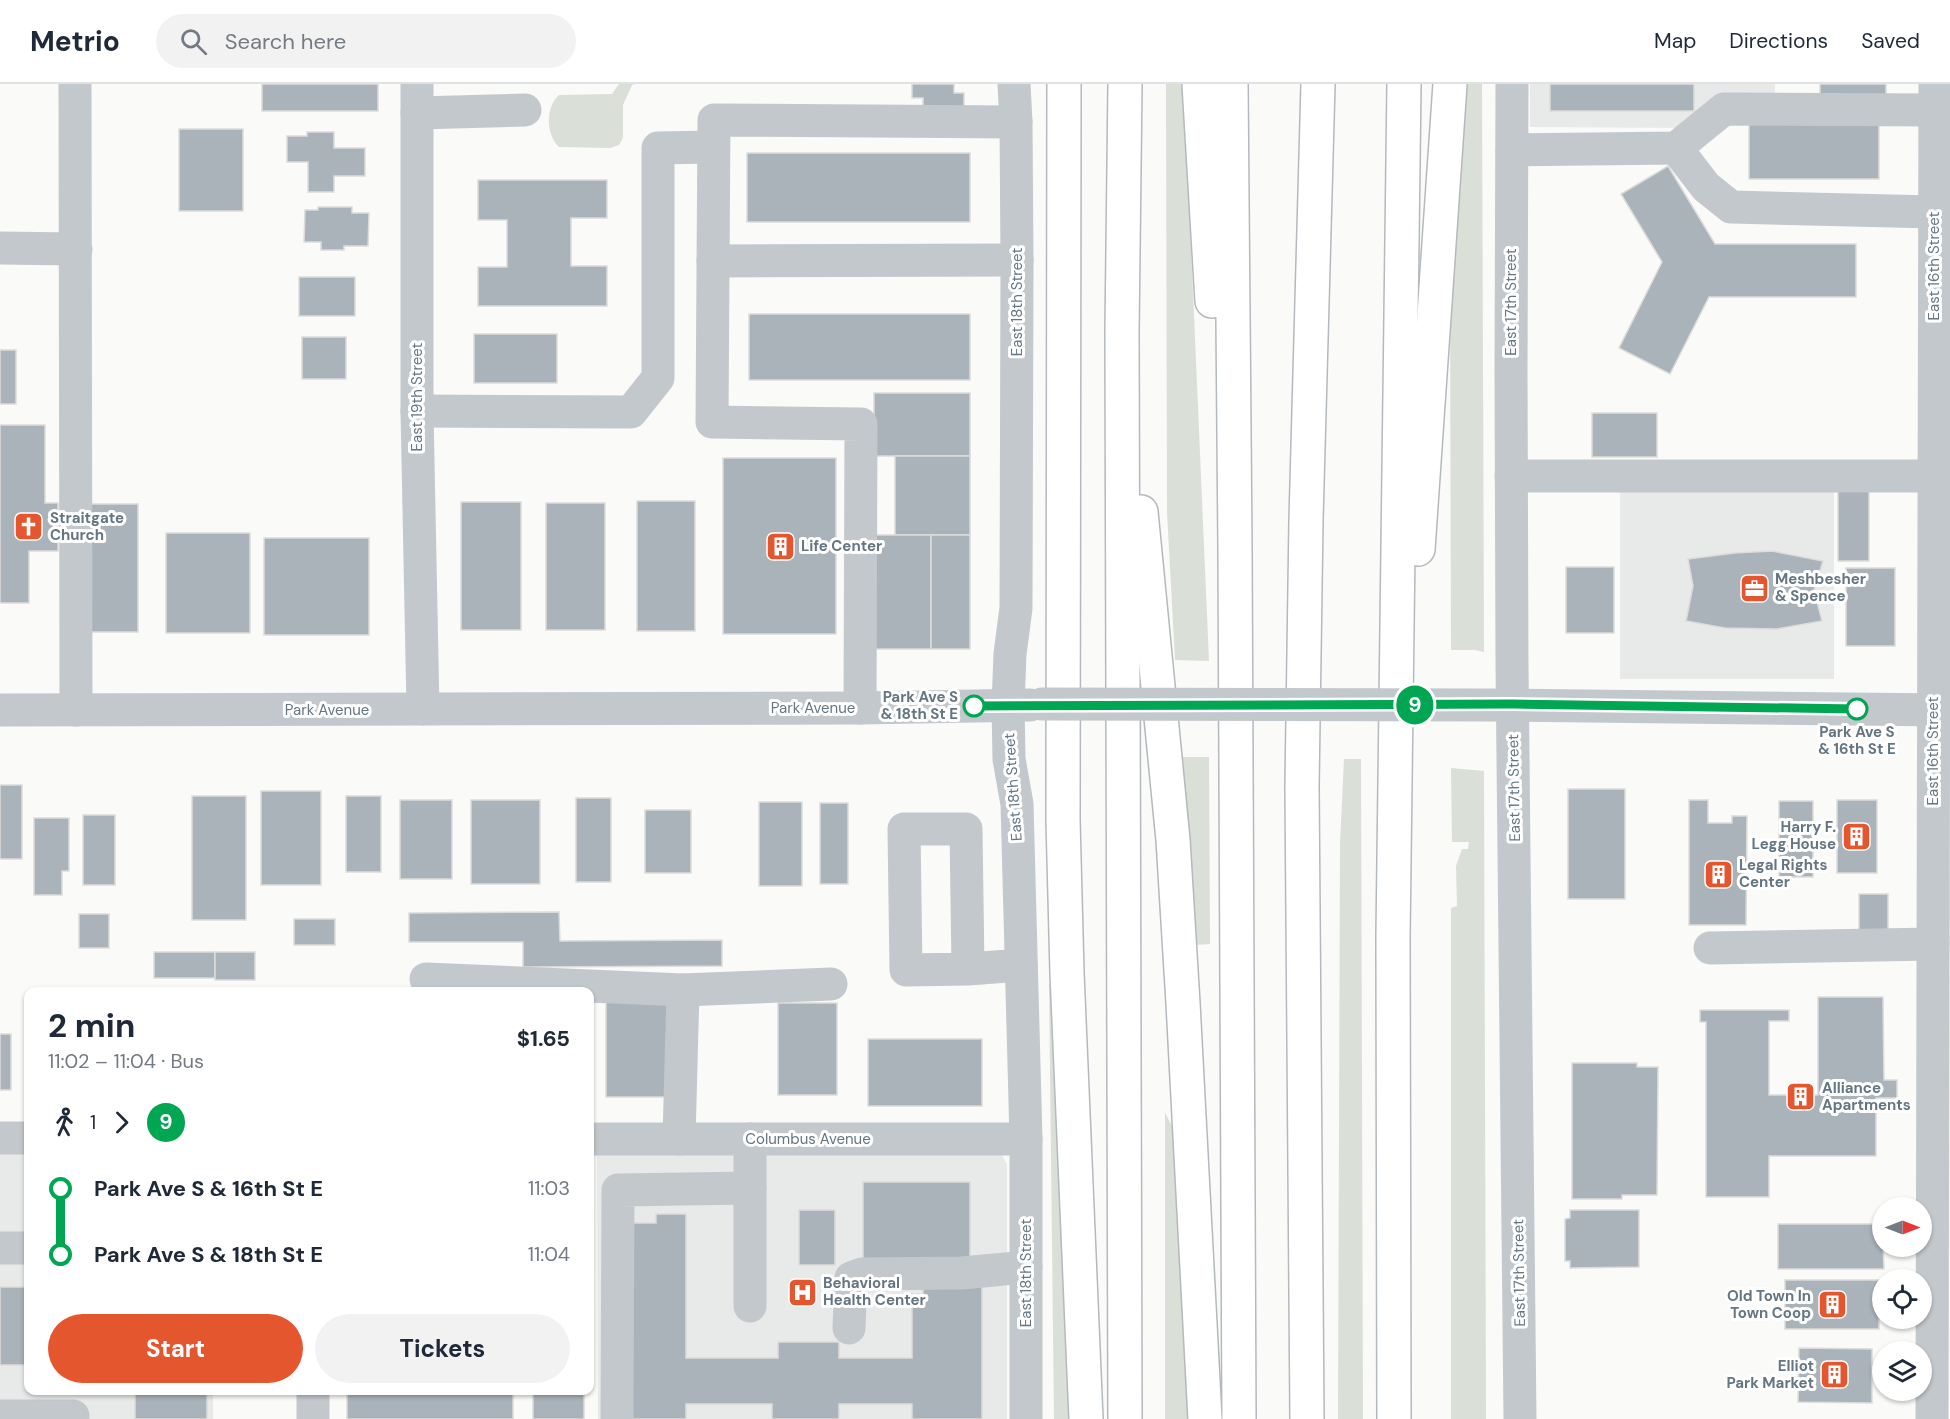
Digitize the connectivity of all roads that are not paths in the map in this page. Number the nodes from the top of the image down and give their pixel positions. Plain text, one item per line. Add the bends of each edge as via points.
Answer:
1 (75, 84) edge
2 (1014, 84) edge
3 (1064, 84) edge
4 (1125, 84) edge
5 (1199, 84) edge
6 (1231, 84) edge
7 (1318, 84) edge
8 (1404, 84) edge
9 (1450, 84) edge
10 (1512, 84) edge
11 (1939, 92) edge
12 (417, 99) edge
13 (525, 111) dead end
14 (1016, 122) junction
15 (713, 147) junction
16 (1676, 148) junction
17 (1512, 150) junction
18 (1934, 212) junction
19 (0, 248) edge
20 (76, 249) junction
21 (1017, 260) junction
22 (713, 261) junction
23 (1122, 332) junction
24 (417, 411) junction
25 (1511, 476) junction
26 (1942, 476) edge
27 (1235, 659) junction
28 (1008, 705) junction
29 (1499, 705) junction
30 (860, 708) junction
31 (0, 710) edge
32 (76, 710) junction
33 (423, 710) junction
34 (1941, 710) edge
35 (1393, 937) junction
36 (1933, 944) junction
37 (1710, 948) dead end
38 (1021, 965) junction
39 (968, 969) dead end
40 (426, 979) dead end
41 (831, 984) dead end
42 (683, 990) junction
43 (0, 1138) edge
44 (24, 1138) edge
45 (594, 1139) edge
46 (679, 1139) junction
47 (750, 1139) junction
48 (1026, 1140) junction
49 (750, 1188) junction
50 (0, 1248) edge
51 (24, 1248) edge
52 (1026, 1267) junction
53 (750, 1306) dead end
54 (849, 1328) dead end
55 (313, 1395) edge
56 (0, 1416) edge
57 (73, 1419) edge
58 (313, 1419) edge
59 (617, 1419) edge
60 (1026, 1419) edge
61 (1086, 1419) edge
62 (1125, 1419) edge
63 (1205, 1419) edge
64 (1239, 1419) edge
65 (1307, 1419) edge
66 (1394, 1419) edge
67 (1520, 1419) edge
68 (1932, 1419) edge

1 - 20 street
2 - 14 street, East 18th Street
3 - 61 highway via 1063,820
4 - 23 highway
5 - 27 highway
6 - 27 highway
7 - 65 highway via 1302,787
8 - 35 highway
9 - 35 highway
10 - 17 street, East 17th Street
11 - 16 street via 1724,109
11 - 18 street, East 16th Street
12 - 13 street
12 - 24 street, East 19th Street
14 - 15 street via 714,120
14 - 21 street, East 18th Street
15 - 22 street
15 - 24 street via 658,148 658,378 631,412
16 - 17 street
16 - 18 street via 1706,187 1731,207
17 - 25 street, East 17th Street
18 - 26 street, East 16th Street
19 - 20 street
20 - 32 street
21 - 22 street
21 - 28 street, East 18th Street via 1016,608
22 - 30 street via 712,422 861,424
23 - 62 highway
23 - 63 highway via 1173,840
24 - 33 street, East 19th Street
25 - 26 street
25 - 29 street, East 17th Street
26 - 34 street, East 16th Street
27 - 64 highway
28 - 29 street, Park Avenue, bridge
28 - 30 street, Park Avenue
28 - 38 street, East 18th Street via 1009,759 1017,804
29 - 34 street, Park Avenue
29 - 67 street, East 17th Street
30 - 33 street, Park Avenue
31 - 32 street, Park Avenue
32 - 33 street, Park Avenue
34 - 36 street, East 16th Street
35 - 66 highway
36 - 37 street
36 - 68 street, East 16th Street
38 - 39 street
38 - 48 street, East 18th Street
40 - 42 street
41 - 42 street
42 - 46 street
43 - 44 street
45 - 46 street, Columbus Avenue
46 - 47 street, Columbus Avenue
47 - 48 street, Columbus Avenue
47 - 49 street
48 - 52 street, East 18th Street
49 - 53 street
49 - 59 street via 618,1190
50 - 51 street
52 - 54 street via 962,1273 862,1274 851,1278
52 - 60 street, East 18th Street
55 - 58 street
56 - 57 street

